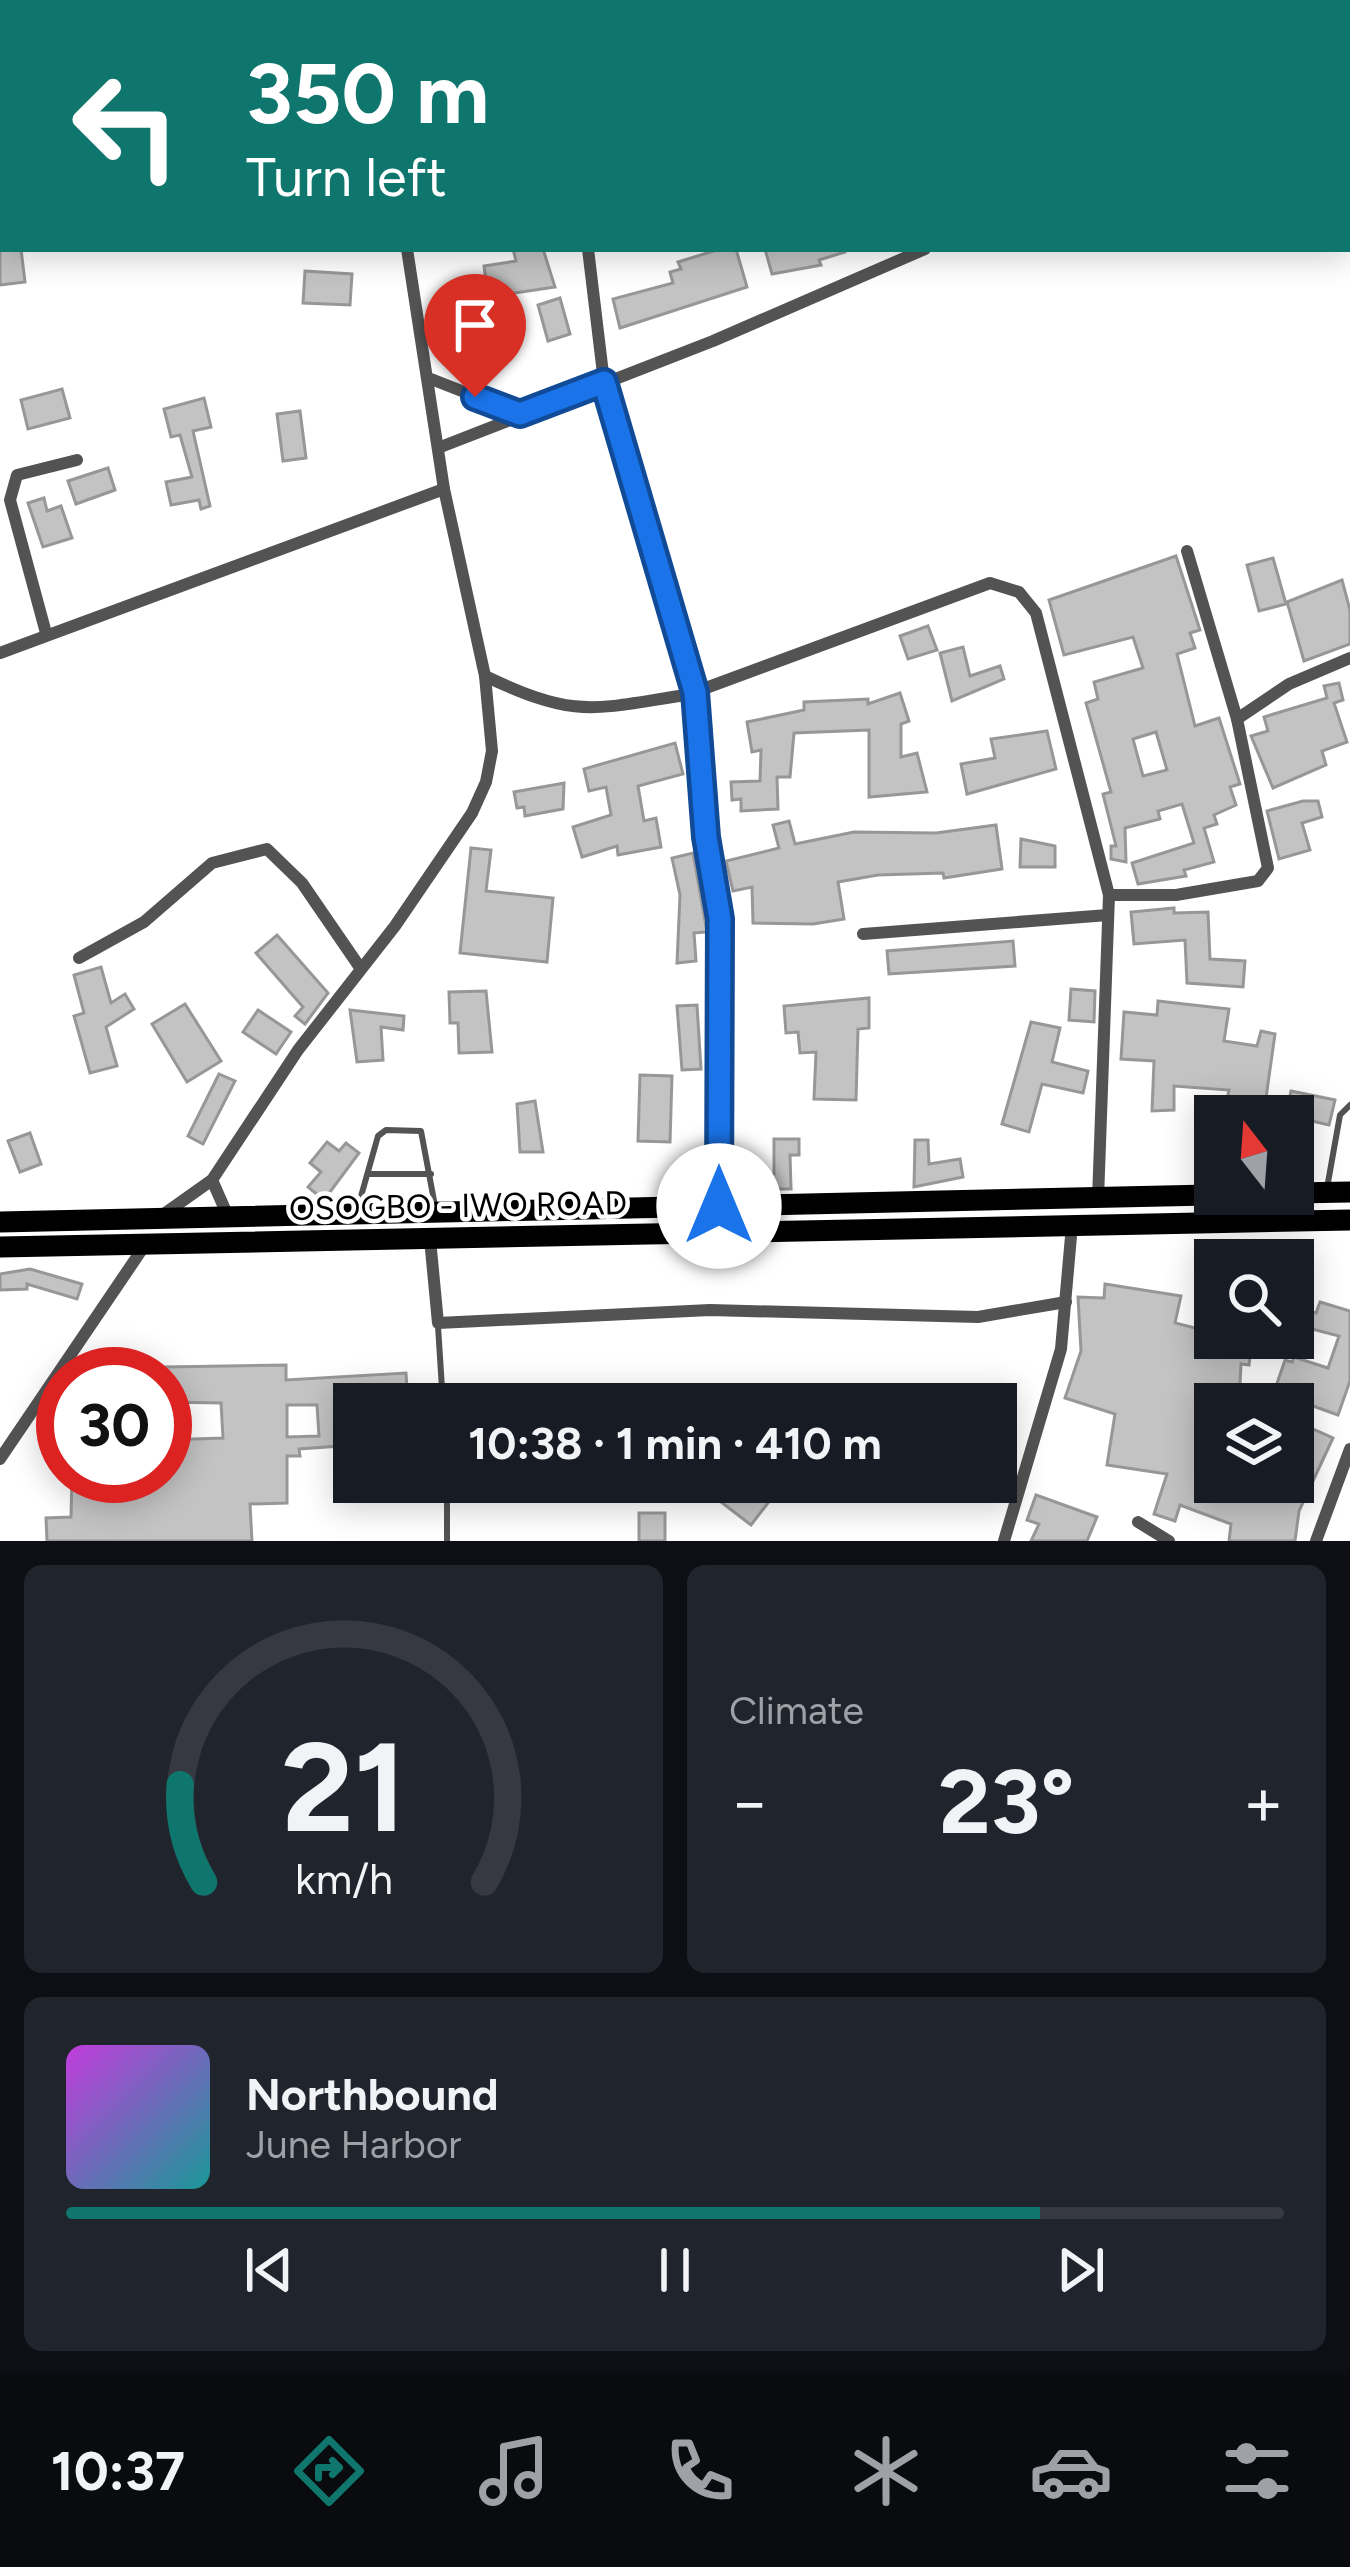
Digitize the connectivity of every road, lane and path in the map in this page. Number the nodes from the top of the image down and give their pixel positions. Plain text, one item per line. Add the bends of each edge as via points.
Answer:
1 (408, 252) edge
2 (588, 252) edge
3 (918, 252) edge
4 (431, 379) junction
5 (604, 382) junction
6 (520, 414) junction
7 (437, 448) junction
8 (77, 460) dead end
9 (444, 489) junction
10 (1187, 551) dead end
11 (46, 632) junction
12 (0, 653) edge
13 (1350, 658) edge
14 (485, 676) junction
15 (694, 693) junction
16 (1237, 718) junction
17 (1109, 895) junction
18 (1108, 915) junction
19 (863, 934) dead end
20 (79, 958) dead end
21 (361, 969) junction
22 (1350, 1105) edge
23 (370, 1174) junction
24 (431, 1174) junction
25 (212, 1180) junction
26 (1314, 1192) edge
27 (1327, 1192) junction
28 (1350, 1192) edge
29 (1194, 1196) edge
30 (1098, 1199) junction
31 (719, 1206) junction
32 (435, 1210) junction
33 (356, 1212) junction
34 (227, 1214) junction
35 (160, 1216) junction
36 (1350, 1220) edge
37 (0, 1222) edge
38 (1072, 1225) junction
39 (430, 1239) junction
40 (145, 1245) junction
41 (0, 1247) edge
42 (1066, 1302) junction
43 (438, 1323) junction
44 (442, 1383) edge
45 (1350, 1449) edge
46 (0, 1459) edge
47 (447, 1503) edge
48 (1138, 1522) dead end
49 (447, 1541) edge
50 (1004, 1541) edge
51 (1169, 1541) edge
52 (1316, 1541) edge

1 - 4 street
2 - 5 street
3 - 5 street
4 - 6 street
4 - 7 street
5 - 6 street
5 - 15 street
6 - 7 street
7 - 9 street
8 - 11 street via 17,475 12,485
9 - 11 street
9 - 14 street
10 - 16 street
11 - 12 street
13 - 16 street via 1288,684
14 - 15 street via 542,704 586,711
14 - 21 street via 492,751 479,797
15 - 17 street via 1005,584 1036,614
15 - 31 street via 720,919
16 - 17 street via 1265,878 1176,895
17 - 18 street
18 - 19 street
18 - 30 street
20 - 21 street via 144,922 212,863 267,849 302,883
21 - 25 street
22 - 27 lane via 1340,1114
23 - 24 lane
23 - 24 lane via 378,1136 421,1130
23 - 33 lane
24 - 32 lane
25 - 34 street
25 - 35 street
26 - 27 main road
27 - 28 main road
29 - 30 main road, OSOGBO - IWO ROAD
30 - 31 main road, OSOGBO - IWO ROAD
31 - 32 main road, OSOGBO - IWO ROAD
32 - 33 main road, OSOGBO - IWO ROAD
33 - 34 main road, OSOGBO - IWO ROAD
34 - 35 main road, OSOGBO - IWO ROAD
35 - 37 main road, OSOGBO - IWO ROAD
36 - 38 main road, OSOGBO - IWO ROAD
38 - 39 main road, OSOGBO - IWO ROAD
38 - 42 street
39 - 40 main road, OSOGBO - IWO ROAD
39 - 43 street
40 - 41 main road, OSOGBO - IWO ROAD
40 - 46 street
42 - 43 street via 978,1317 710,1310
42 - 50 street via 1061,1349
43 - 44 lane
45 - 52 street
47 - 49 lane
48 - 51 street

